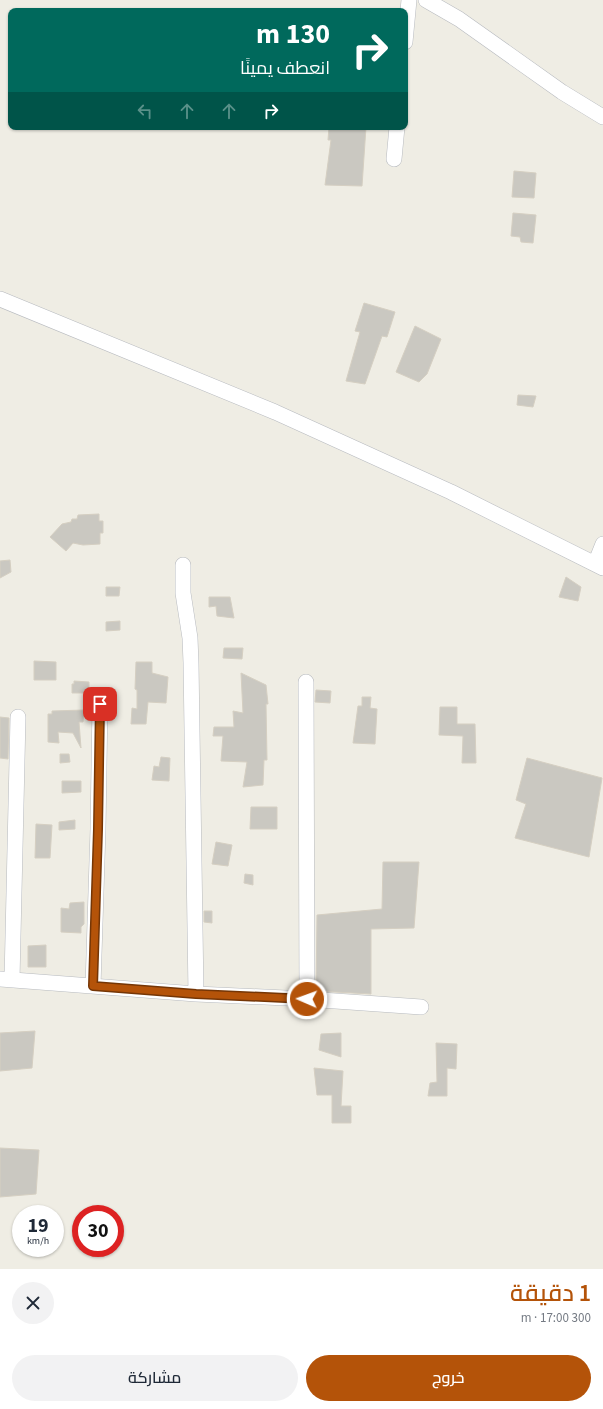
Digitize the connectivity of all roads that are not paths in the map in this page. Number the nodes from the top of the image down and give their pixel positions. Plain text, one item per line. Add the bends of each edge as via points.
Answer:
1 (409, 0) edge
2 (426, 0) edge
3 (408, 10) edge
4 (603, 117) edge
5 (397, 130) edge
6 (394, 159) dead end
7 (0, 299) edge
8 (603, 544) edge
9 (183, 565) dead end
10 (599, 566) edge
11 (306, 682) dead end
12 (100, 704) dead end
13 (18, 717) dead end
14 (6, 980) edge
15 (93, 986) junction
16 (196, 994) junction
17 (307, 999) junction
18 (421, 1007) dead end

1 - 3 street
2 - 4 street via 459,19 562,92
5 - 6 street
7 - 10 street via 275,412 451,492
8 - 10 street
9 - 16 street via 183,593 191,663
11 - 17 street
12 - 15 street
13 - 14 street
14 - 15 street
15 - 16 street
16 - 17 street
17 - 18 street

